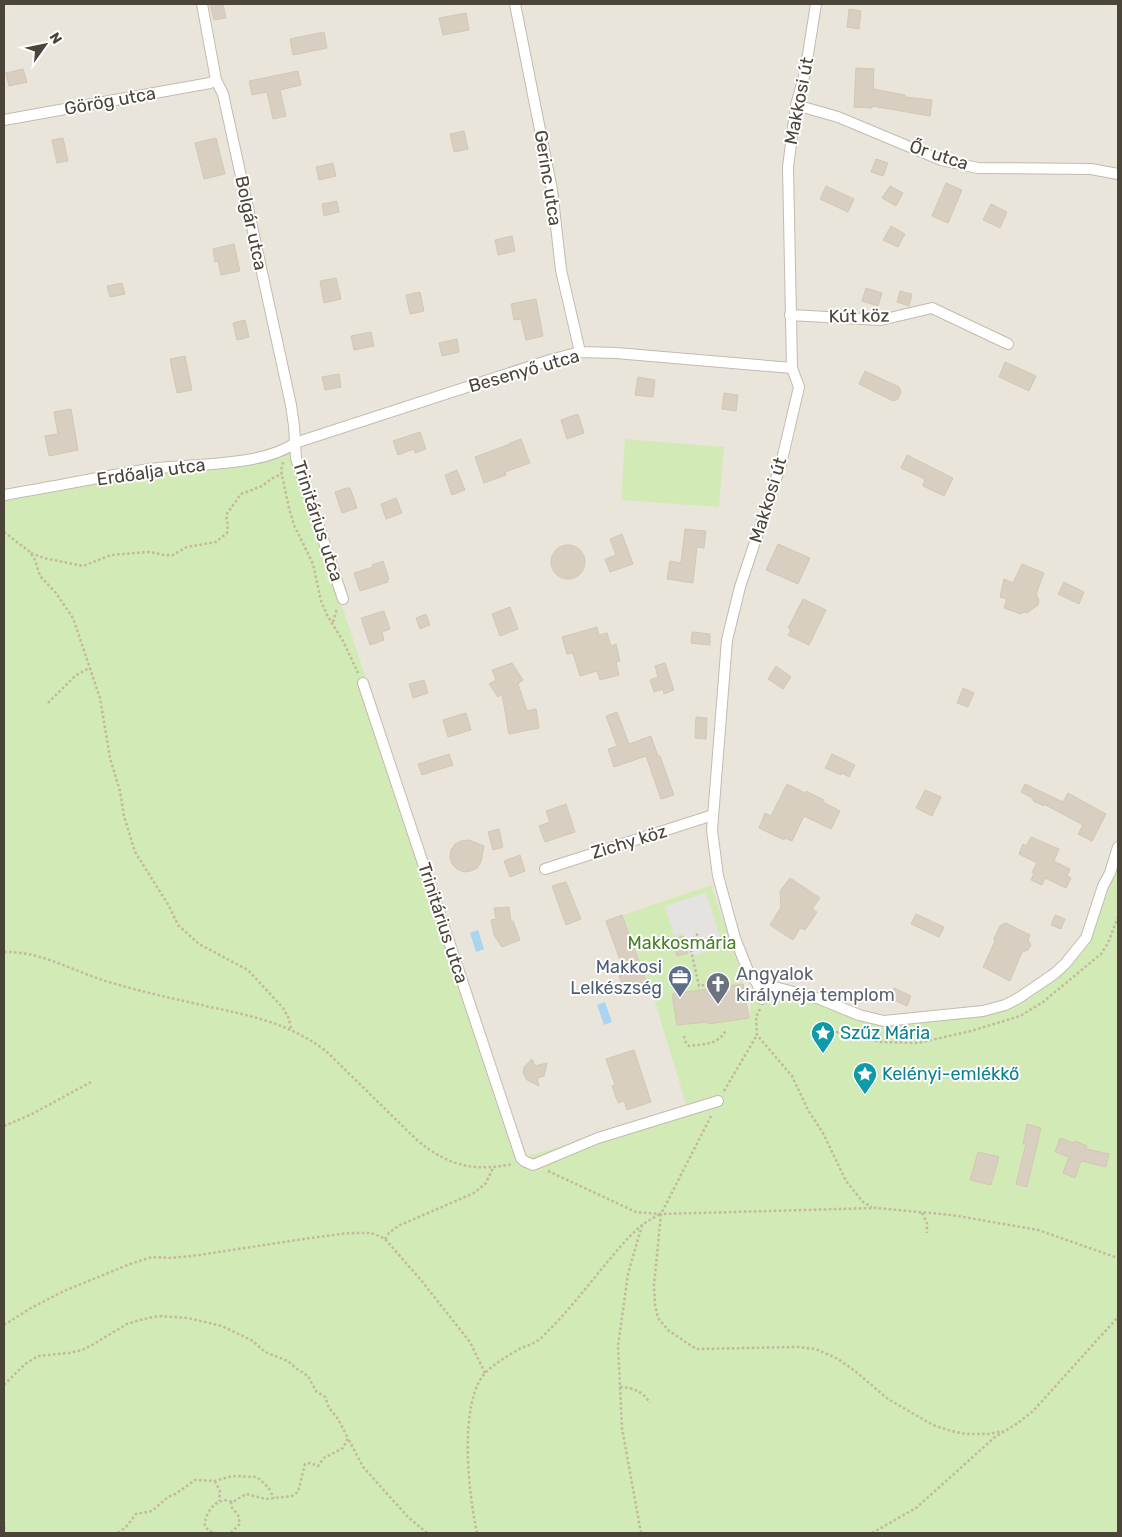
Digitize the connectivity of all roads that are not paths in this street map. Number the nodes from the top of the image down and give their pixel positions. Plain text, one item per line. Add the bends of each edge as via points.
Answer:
1 (202, 4) edge
2 (515, 4) edge
3 (816, 4) edge
4 (216, 80) junction
5 (796, 105) junction
6 (4, 120) edge
7 (1118, 174) edge
8 (790, 315) junction
9 (1008, 344) dead end
10 (580, 352) junction
11 (792, 368) junction
12 (290, 446) junction
13 (4, 495) edge
14 (343, 599) dead end
15 (363, 684) road end
16 (713, 815) junction
17 (1118, 847) edge
18 (545, 869) dead end
19 (718, 1101) road end

1 - 4 street, Bolgár utca
2 - 10 street, Gerinc utca via 552,190 561,270
3 - 5 street, Makkosi út via 805,73
4 - 6 street, Görög utca
4 - 12 street, Bolgár utca via 223,94 287,387 294,426
5 - 7 street, Őr utca via 838,118 941,160 978,168 1091,169
5 - 8 street, Makkosi út via 788,167
8 - 9 street, Kút köz via 881,320 932,308
8 - 11 street, Makkosi út
10 - 11 street, Besenyő utca
10 - 12 street, Besenyő utca
11 - 16 street, Makkosi út via 798,387 780,464 740,587 727,640
12 - 13 street, Erdőalja utca via 256,459 144,470
12 - 14 street, Trinitárius utca
15 - 19 street, Trinitárius utca via 518,1148 529,1163
16 - 17 street, Makkosi út via 712,830 721,888 735,938 760,994 771,986 884,1020 983,1011 1017,999 1054,974 1086,938
16 - 18 street, Zichy köz

